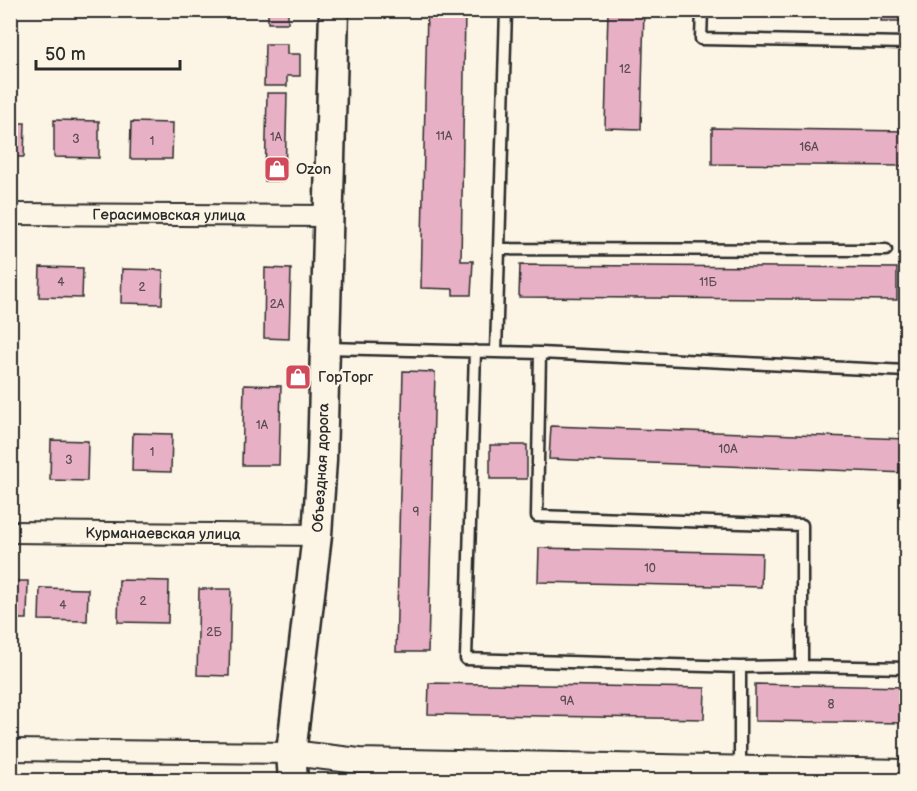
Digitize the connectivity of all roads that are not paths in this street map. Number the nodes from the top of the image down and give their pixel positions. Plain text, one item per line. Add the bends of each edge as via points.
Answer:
1 (334, 10) edge
2 (506, 10) edge
3 (702, 10) edge
4 (906, 43) edge
5 (10, 214) edge
6 (329, 216) junction
7 (499, 249) junction
8 (886, 250) dead end
9 (326, 348) junction
10 (476, 351) junction
11 (496, 352) junction
12 (540, 353) junction
13 (906, 362) edge
14 (901, 371) edge
15 (10, 532) edge
16 (317, 535) junction
17 (802, 666) junction
18 (740, 667) junction
19 (906, 668) edge
20 (10, 750) edge
21 (292, 767) edge
22 (740, 769) junction
23 (906, 772) edge
24 (585, 773) edge
25 (777, 775) edge

1 - 6 main road, Объездная дорога
2 - 7 lane
3 - 4 lane via 701,39
5 - 6 street, Герасимовская улица
6 - 9 main road, Объездная дорога
7 - 8 lane
7 - 11 lane
9 - 10 lane
9 - 16 main road, Объездная дорога
10 - 11 lane
10 - 18 lane via 466,659
11 - 12 lane
12 - 14 lane
12 - 17 lane via 537,516 802,525
13 - 14 lane
15 - 16 street, Курманаевская улица
16 - 21 main road, Объездная дорога
17 - 18 lane
17 - 19 lane
18 - 22 lane
20 - 21 street
21 - 24 street via 359,761
22 - 24 street
22 - 25 street
23 - 25 street

